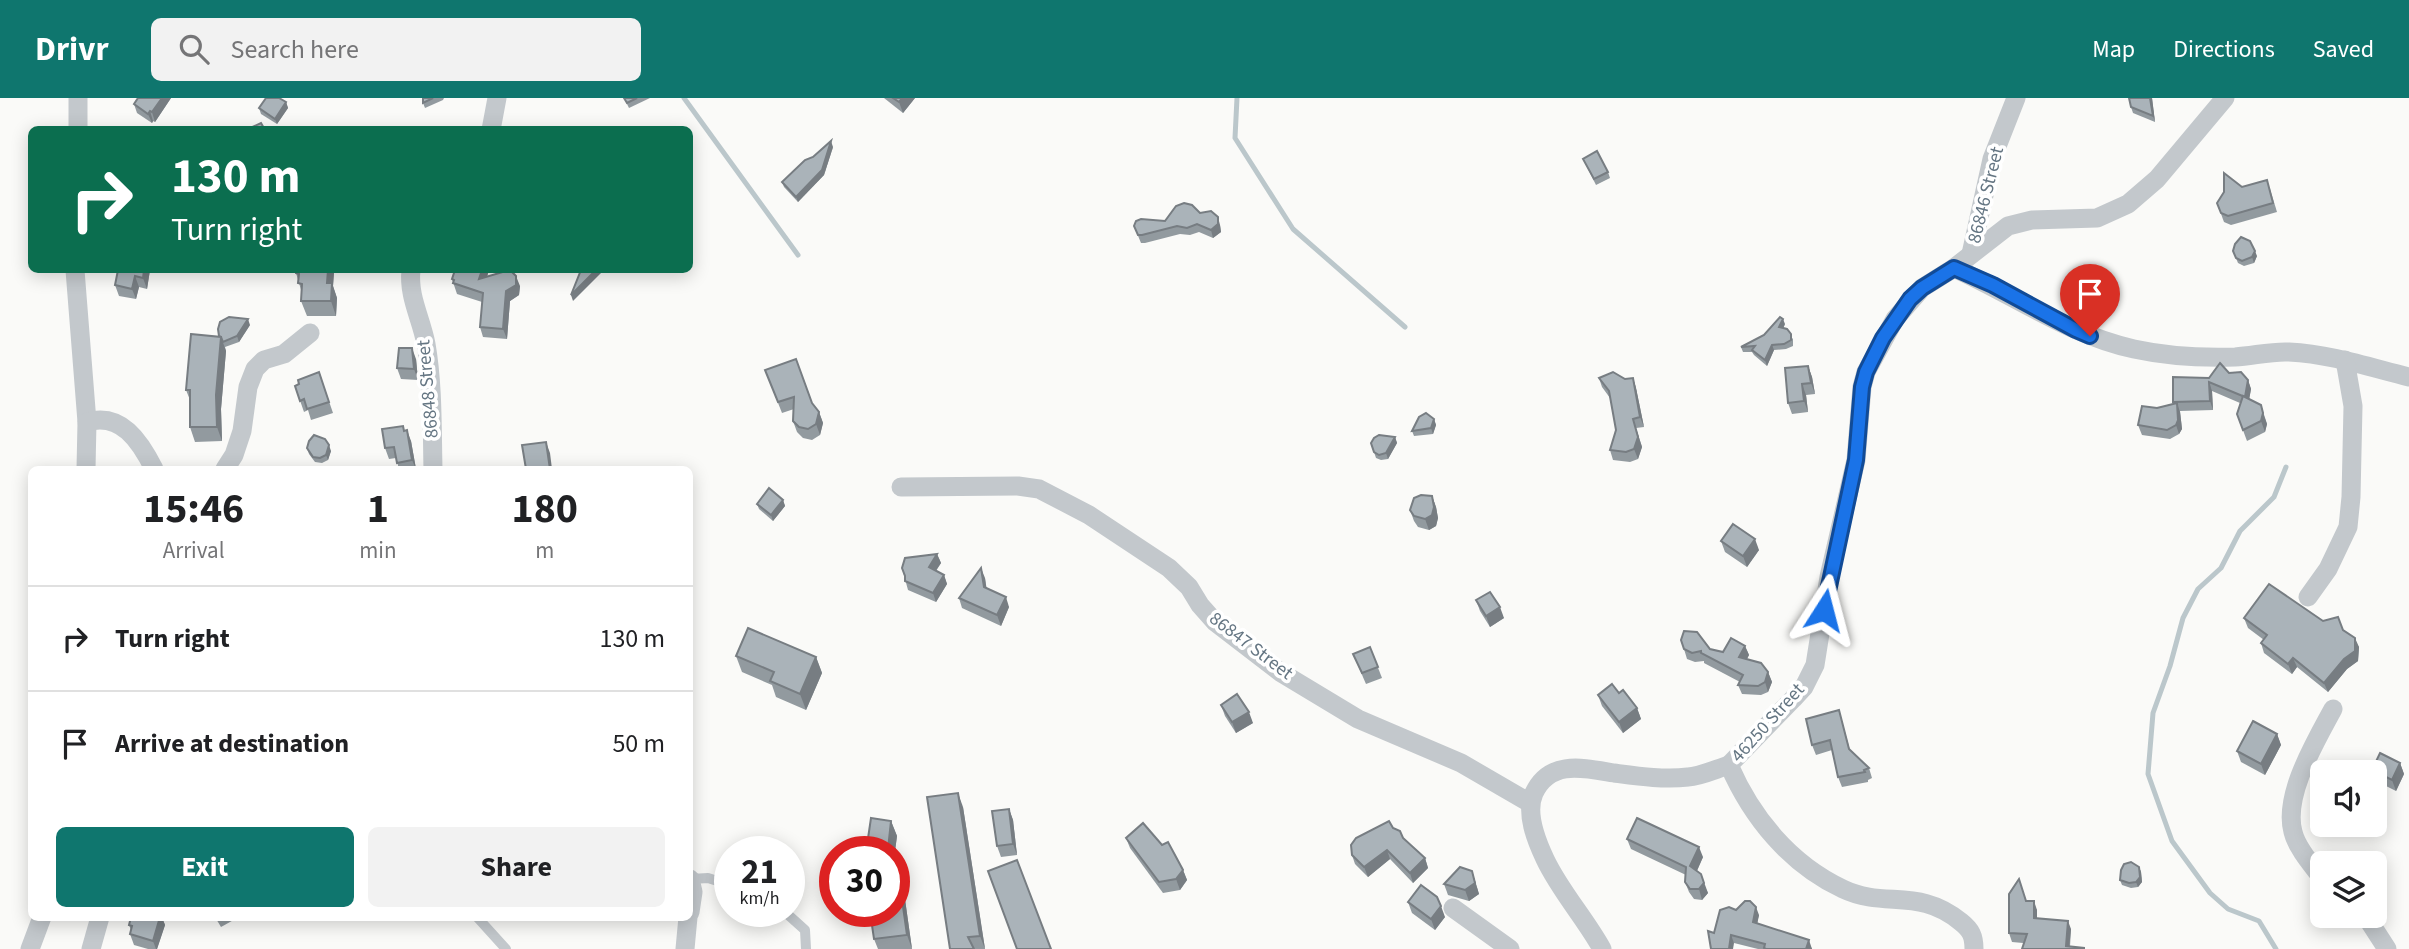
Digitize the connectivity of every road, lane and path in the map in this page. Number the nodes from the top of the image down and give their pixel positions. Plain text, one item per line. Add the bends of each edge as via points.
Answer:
1 (78, 98) edge
2 (497, 98) edge
3 (2016, 98) edge
4 (2225, 98) edge
5 (78, 126) edge
6 (492, 126) edge
7 (1971, 254) junction
8 (1954, 268) junction
9 (75, 273) edge
10 (411, 273) edge
11 (310, 333) dead end
12 (2345, 360) junction
13 (2409, 377) edge
14 (87, 422) junction
15 (86, 466) edge
16 (151, 466) edge
17 (227, 466) edge
18 (433, 466) edge
19 (901, 487) dead end
20 (2308, 597) dead end
21 (2333, 709) dead end
22 (1729, 765) junction
23 (1530, 803) junction
24 (2310, 862) edge
25 (693, 879) edge
26 (714, 880) edge
27 (1453, 908) dead end
28 (40, 921) edge
29 (99, 921) edge
30 (481, 921) edge
31 (688, 921) edge
32 (802, 927) edge
33 (2374, 928) edge
34 (30, 949) edge
35 (91, 949) edge
36 (506, 949) edge
37 (685, 949) edge
38 (806, 949) edge
39 (1510, 949) edge
40 (1602, 949) edge
41 (1974, 949) edge
42 (2387, 949) edge

1 - 5 street
2 - 6 street
3 - 7 street, 86846 Street via 1992,159
4 - 7 street, 46250 Street via 2157,179 2128,204 2097,218 2015,224
7 - 8 street, 46250 Street
8 - 12 street via 2105,342 2174,354 2236,357 2287,352
8 - 22 street, 46250 Street via 1910,299 1873,356 1862,387 1856,460 1829,577 1815,665 1804,687
9 - 14 street
10 - 18 street, 86848 Street via 426,345
11 - 17 street via 284,354 264,360 254,369 242,431
12 - 13 street
12 - 20 street via 2353,406 2348,527
14 - 15 street
14 - 16 street via 99,418 124,427
19 - 23 street, 86847 Street via 1039,489 1169,568 1214,622 1280,672 1358,719 1461,763
21 - 24 street via 2305,761 2293,801 2293,832
22 - 23 street via 1689,778 1563,768 1538,785
22 - 41 street, 46250 Street via 1755,814 1811,871 1864,896 1925,902 1946,909 1969,929
23 - 40 street via 1545,861
25 - 26 lane
27 - 39 street
28 - 34 street
29 - 35 street
30 - 36 lane
31 - 37 street
32 - 38 lane
33 - 42 street

